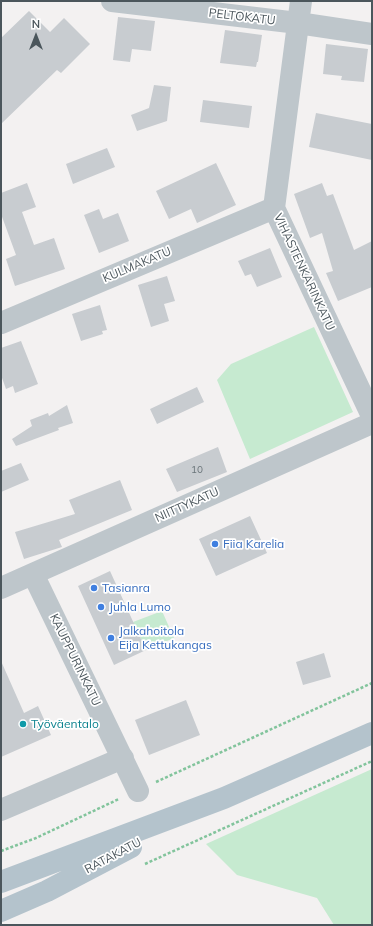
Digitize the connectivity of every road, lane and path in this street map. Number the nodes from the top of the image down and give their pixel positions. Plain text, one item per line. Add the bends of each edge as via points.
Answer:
1 (112, 1) edge
2 (301, 1) edge
3 (298, 24) junction
4 (372, 34) edge
5 (274, 208) junction
6 (1, 323) edge
7 (372, 416) edge
8 (372, 423) edge
9 (33, 574) junction
10 (1, 588) edge
11 (372, 683) edge
12 (372, 733) edge
13 (123, 758) junction
14 (372, 761) edge
15 (138, 790) junction
16 (224, 798) junction
17 (1, 810) edge
18 (1, 851) edge
19 (141, 866) dead end
20 (1, 882) edge
21 (1, 912) edge

1 - 3 street, PELTOKATU
2 - 3 street, VIHASTENKARINKATU
3 - 4 street, PELTOKATU
3 - 5 street, VIHASTENKARINKATU
5 - 6 street, KULMAKATU
5 - 7 street, VIHASTENKARINKATU
8 - 9 street, NIITTYKATU
9 - 10 street, NIITTYKATU
9 - 13 street, KAUPPURINKATU
11 - 15 path
12 - 16 main road, RATAKATU
13 - 15 street, KAUPPURINKATU
13 - 17 street
14 - 19 path
15 - 18 path via 36,838
16 - 20 main road, RATAKATU
16 - 21 main road, RATAKATU via 47,891

